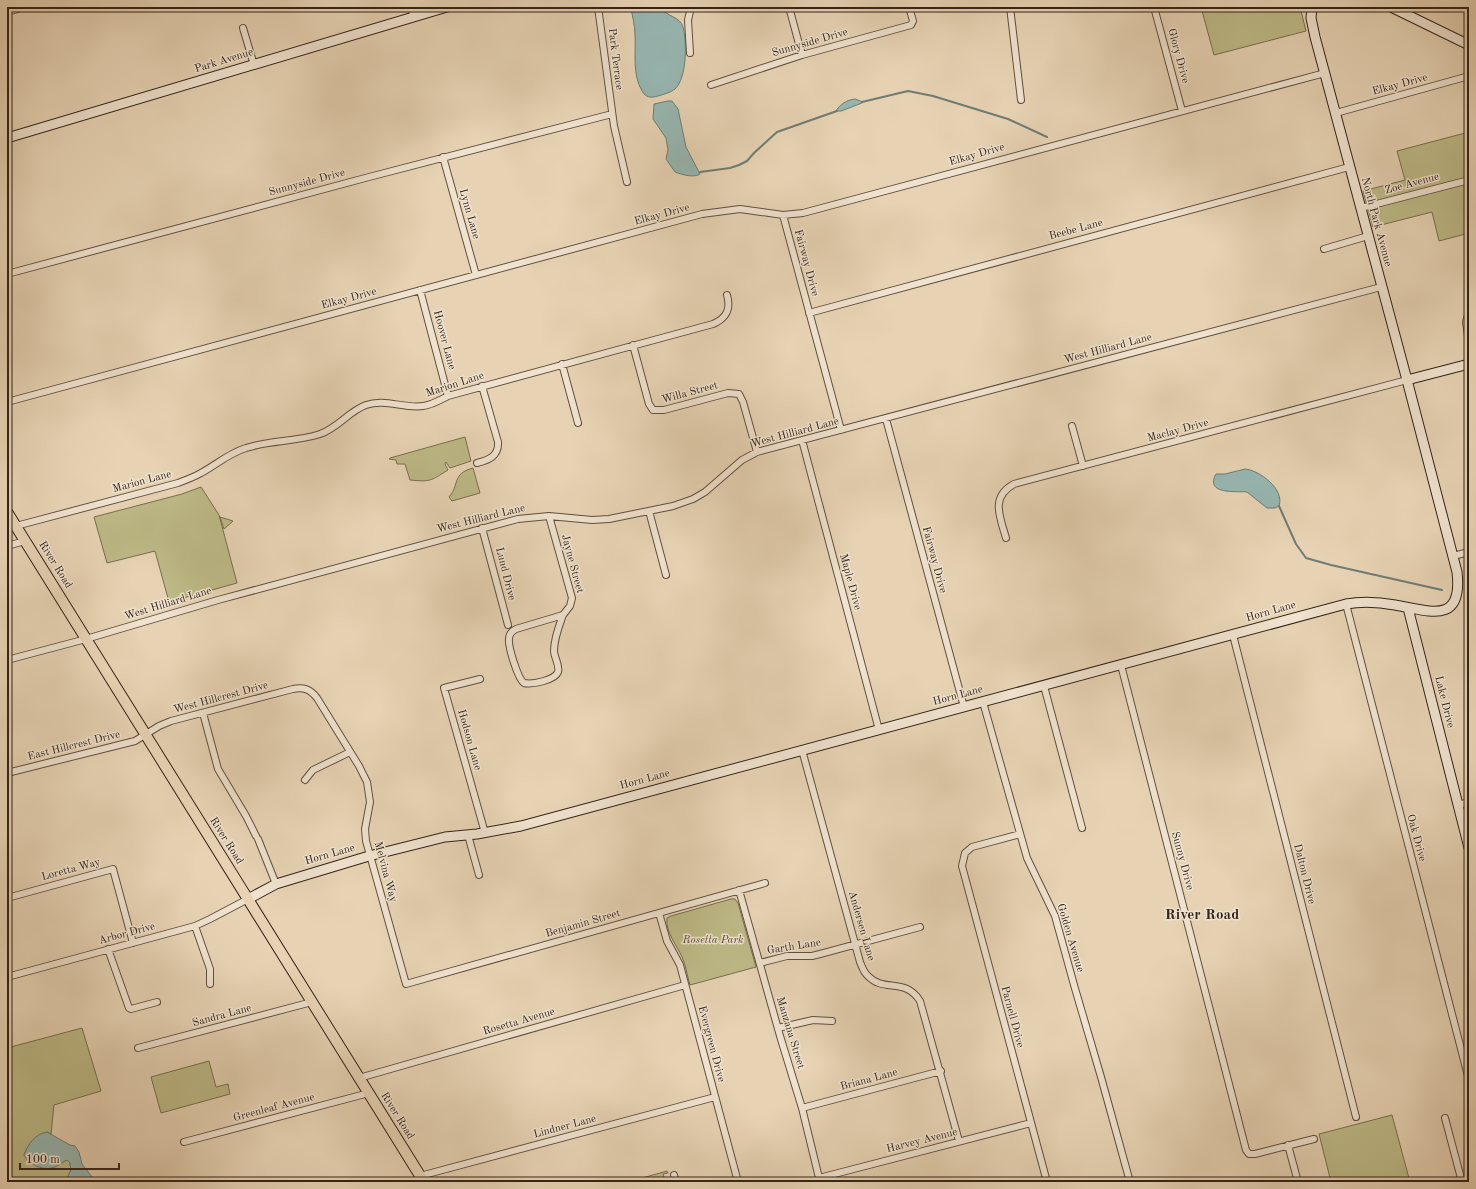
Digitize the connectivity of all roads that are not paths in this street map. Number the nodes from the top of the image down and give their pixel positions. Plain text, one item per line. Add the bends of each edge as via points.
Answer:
1 (25, 7) edge
2 (411, 7) edge
3 (447, 7) edge
4 (598, 7) edge
5 (691, 7) edge
6 (789, 7) edge
7 (909, 7) edge
8 (1010, 7) edge
9 (1154, 7) edge
10 (1312, 7) edge
11 (1391, 7) edge
12 (7, 12) edge
13 (414, 17) junction
14 (243, 28) dead end
15 (1469, 45) edge
16 (690, 53) dead end
17 (802, 55) junction
18 (254, 65) junction
19 (1325, 73) junction
20 (1469, 76) edge
21 (711, 84) dead end
22 (1021, 100) dead end
23 (1182, 111) junction
24 (1336, 113) junction
25 (612, 114) junction
26 (7, 138) edge
27 (443, 157) junction
28 (1349, 167) junction
29 (1469, 180) edge
30 (627, 182) dead end
31 (1361, 208) junction
32 (783, 215) junction
33 (1368, 236) junction
34 (1324, 249) dead end
35 (7, 274) edge
36 (476, 275) junction
37 (1381, 287) junction
38 (420, 290) junction
39 (727, 295) dead end
40 (1469, 311) edge
41 (809, 313) junction
42 (1469, 343) edge
43 (633, 345) junction
44 (562, 364) junction
45 (1469, 364) edge
46 (1407, 380) junction
47 (482, 386) junction
48 (745, 390) dead end
49 (740, 395) junction
50 (448, 396) junction
51 (7, 402) edge
52 (886, 419) junction
53 (578, 423) dead end
54 (1072, 426) dead end
55 (841, 430) junction
56 (802, 440) junction
57 (757, 452) junction
58 (478, 463) dead end
59 (1083, 466) junction
60 (649, 511) junction
61 (7, 512) edge
62 (549, 516) junction
63 (16, 526) junction
64 (482, 528) junction
65 (1006, 538) dead end
66 (25, 541) junction
67 (7, 546) edge
68 (1469, 552) edge
69 (1453, 556) junction
70 (666, 575) dead end
71 (1346, 604) junction
72 (1408, 608) junction
73 (563, 615) junction
74 (508, 625) dead end
75 (1233, 635) junction
76 (86, 639) junction
77 (7, 660) edge
78 (1121, 665) junction
79 (480, 679) dead end
80 (1044, 686) junction
81 (304, 688) joint
82 (984, 702) junction
83 (964, 707) junction
84 (203, 713) junction
85 (879, 730) junction
86 (146, 735) junction
87 (802, 750) junction
88 (350, 752) junction
89 (7, 773) edge
90 (305, 780) dead end
91 (1469, 802) edge
92 (1458, 805) junction
93 (1082, 828) dead end
94 (485, 833) junction
95 (468, 834) junction
96 (1020, 834) junction
97 (1469, 848) edge
98 (370, 856) junction
99 (479, 875) dead end
100 (765, 883) dead end
101 (276, 884) junction
102 (739, 890) junction
103 (7, 898) edge
104 (248, 899) junction
105 (659, 913) junction
106 (195, 926) junction
107 (920, 927) dead end
108 (133, 943) junction
109 (855, 945) junction
110 (108, 949) junction
111 (760, 963) junction
112 (7, 977) edge
113 (210, 984) dead end
114 (406, 984) joint
115 (685, 985) junction
116 (157, 1002) dead end
117 (312, 1002) junction
118 (832, 1020) dead end
119 (778, 1028) junction
120 (138, 1048) dead end
121 (941, 1071) junction
122 (1468, 1076) dead end
123 (359, 1078) junction
124 (368, 1093) junction
125 (715, 1097) junction
126 (802, 1108) junction
127 (1356, 1117) dead end
128 (1445, 1118) dead end
129 (1031, 1123) junction
130 (1314, 1139) dead end
131 (959, 1141) junction
132 (184, 1142) dead end
133 (1288, 1145) junction
134 (674, 1175) dead end
135 (422, 1179) edge
136 (819, 1180) edge
137 (676, 1182) edge
138 (738, 1182) edge
139 (1047, 1182) edge
140 (1130, 1182) edge
141 (1298, 1182) edge
142 (1462, 1182) edge

1 - 12 street
2 - 13 street
3 - 13 street, Park Avenue
4 - 25 street, Park Terrace
5 - 16 street via 688,20
6 - 17 street
7 - 17 street, Sunnyside Drive via 913,21 911,25
8 - 22 street
9 - 23 street, Glory Drive
10 - 19 street, North Park Avenue via 1312,24
11 - 15 street
13 - 18 street, Park Avenue
14 - 18 street
17 - 21 street, Sunnyside Drive
18 - 26 street, Park Avenue
19 - 23 street, Elkay Drive
19 - 24 street, North Park Avenue
20 - 24 street, Elkay Drive
23 - 32 street, Elkay Drive via 802,213
24 - 28 street, North Park Avenue
25 - 27 street, Sunnyside Drive
25 - 30 street, Park Terrace
27 - 35 street, Sunnyside Drive
27 - 36 street, Lynn Lane
28 - 31 street, North Park Avenue
28 - 41 street, Beebe Lane
29 - 31 street, Zoe Avenue
31 - 33 street, North Park Avenue
32 - 36 street, Elkay Drive via 740,209 713,212
32 - 41 street, Fairway Drive
33 - 34 street
33 - 37 street, North Park Avenue
36 - 38 street, Elkay Drive
37 - 46 street, North Park Avenue
37 - 52 street, West Hilliard Lane
38 - 50 street, Hoover Lane
38 - 51 street, Elkay Drive
39 - 43 street, Marion Lane via 728,311 718,322
40 - 42 street via 1466,322
41 - 55 street, Fairway Drive
43 - 44 street, Marion Lane
43 - 49 street, Willa Street via 652,412 728,393
44 - 47 street, Marion Lane
44 - 53 street
45 - 46 street
46 - 59 street, Maclay Drive
46 - 69 street, Horn Lane
47 - 50 street, Marion Lane
47 - 58 street via 498,448 494,456
48 - 49 street
49 - 57 street
50 - 63 street, Marion Lane via 425,406 368,404 320,434 245,448 201,473 178,482
52 - 55 street, West Hilliard Lane
52 - 83 street, Fairway Drive
54 - 59 street
55 - 56 street, West Hilliard Lane
56 - 57 street, West Hilliard Lane
56 - 85 street, Maple Drive
57 - 60 street, West Hilliard Lane via 742,460 699,496
59 - 65 street, Maclay Drive via 1014,484 1005,491 998,507
60 - 62 street, West Hilliard Lane via 598,520
60 - 70 street
61 - 63 main road, River Road
62 - 64 street, West Hilliard Lane via 524,518
62 - 73 street, Jayne Street via 572,598
63 - 66 main road, River Road
64 - 74 street, Lund Drive
64 - 76 street, West Hilliard Lane
66 - 67 street
66 - 76 main road, River Road
68 - 69 street
69 - 72 street, Horn Lane via 1458,588 1453,604 1447,609 1431,612
71 - 72 street, Horn Lane via 1366,602
71 - 75 street, Horn Lane
71 - 122 street, Oak Drive
72 - 92 street, Lake Drive
73 - 73 street, Jayne Street via 554,650 557,674 532,684 524,683 519,678 508,637 516,629
75 - 78 street, Horn Lane
75 - 127 street, Dalton Drive
76 - 77 street, West Hilliard Lane
76 - 86 main road, River Road
78 - 80 street, Horn Lane
78 - 133 street, Sunny Drive via 1246,1150 1249,1154 1255,1154
79 - 94 street, Hodson Lane via 444,688
80 - 82 street, Horn Lane
80 - 93 street
81 - 84 street, West Hillcrest Drive
81 - 88 street, Melvina Way via 317,698
82 - 83 street, Horn Lane
82 - 96 street, Golden Avenue
83 - 85 street, Horn Lane
84 - 86 street, West Hillcrest Drive via 166,723
84 - 101 street via 218,769 257,837
85 - 87 street, Horn Lane
86 - 89 street, East Hillcrest Drive via 135,741
86 - 104 main road, River Road
87 - 94 street, Horn Lane via 521,826
87 - 109 street, Andersen Lane
88 - 90 street via 313,770
88 - 98 street, Melvina Way via 365,776 369,788 370,802 365,834
91 - 92 street
92 - 97 street, Lake Drive
94 - 95 street, Horn Lane
95 - 98 street, Horn Lane via 445,837
95 - 99 street
96 - 129 street, Parnell Drive via 968,850 963,857 962,866
96 - 140 street, Golden Avenue via 1031,868 1055,916
98 - 101 street, Horn Lane
98 - 114 street, Melvina Way
100 - 102 street, Benjamin Street
101 - 104 street, Horn Lane
102 - 105 street, Benjamin Street
102 - 111 street, Manzana Street
103 - 108 street, Loretta Way via 113,869
104 - 106 street, Arbor Drive
104 - 117 main road, River Road
105 - 114 street, Benjamin Street
105 - 115 street, Evergreen Drive
106 - 108 street, Arbor Drive
106 - 113 street via 210,969
107 - 109 street, Garth Lane
108 - 110 street, Arbor Drive
109 - 111 street, Garth Lane via 812,956 787,956
109 - 121 street, Andersen Lane via 868,976 878,984 901,987 916,995
110 - 112 street, Arbor Drive
110 - 116 street via 129,1008
111 - 119 street, Manzana Street
115 - 123 street, Rosetta Avenue
115 - 125 street, Evergreen Drive
117 - 120 street, Sandra Lane
117 - 123 main road, River Road
118 - 119 street via 813,1020
119 - 126 street, Manzana Street
121 - 126 street, Briana Lane
121 - 131 street, Andersen Lane
123 - 124 main road, River Road
124 - 132 street, Greenleaf Avenue
124 - 135 main road, River Road
125 - 135 street, Lindner Lane
125 - 138 street, Evergreen Drive
126 - 136 street, Manzana Street
128 - 142 street
129 - 131 street, Harvey Avenue
129 - 139 street, Parnell Drive
130 - 133 street
131 - 136 street, Harvey Avenue
133 - 141 street
134 - 137 street

